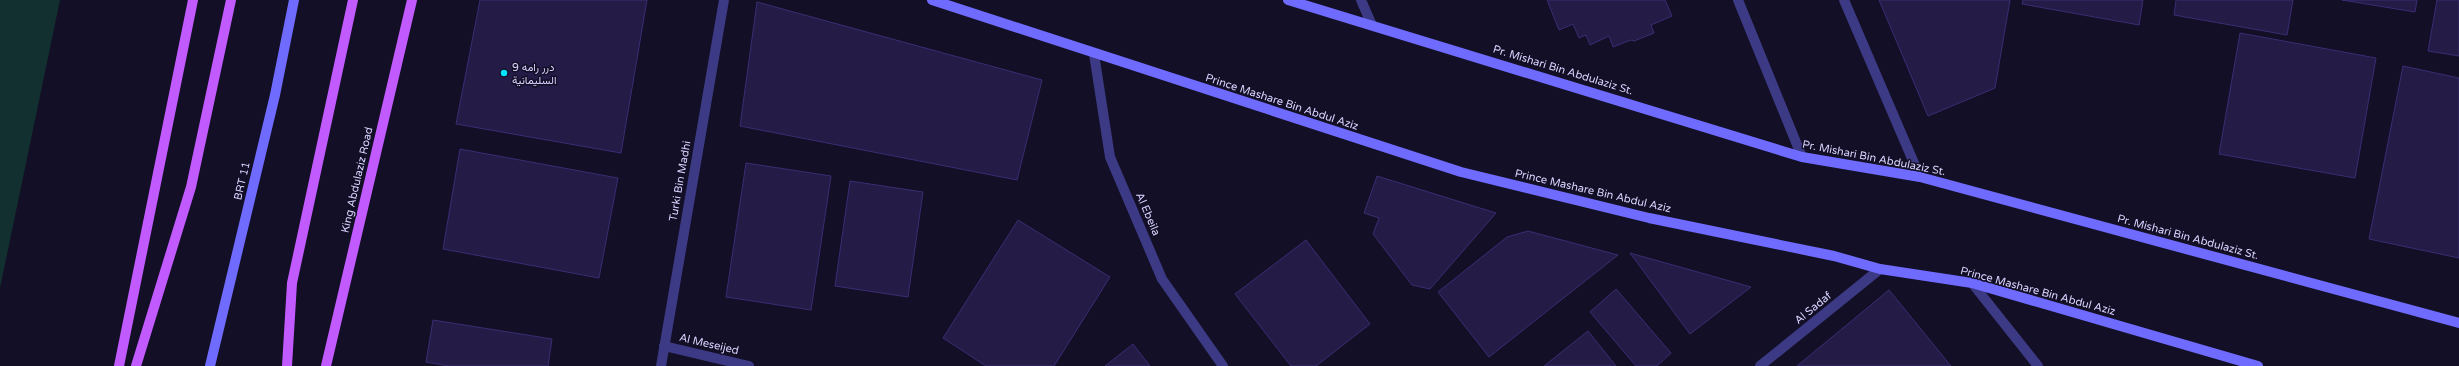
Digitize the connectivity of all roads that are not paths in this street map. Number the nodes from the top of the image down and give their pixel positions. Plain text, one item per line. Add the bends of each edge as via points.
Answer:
1 (193, 0) edge
2 (231, 0) edge
3 (294, 0) edge
4 (353, 0) edge
5 (412, 0) edge
6 (724, 0) edge
7 (932, 0) edge
8 (1288, 0) edge
9 (1361, 0) edge
10 (1738, 0) edge
11 (1844, 0) edge
12 (1371, 23) junction
13 (1094, 54) junction
14 (1802, 157) junction
15 (1920, 177) junction
16 (1880, 269) junction
17 (1972, 283) junction
18 (2459, 323) edge
19 (664, 346) junction
20 (119, 366) edge
21 (136, 366) edge
22 (210, 366) edge
23 (287, 366) edge
24 (326, 366) edge
25 (661, 366) edge
26 (749, 366) edge
27 (1224, 366) edge
28 (1760, 366) edge
29 (2038, 366) edge
30 (2258, 366) edge

1 - 20 main road
2 - 21 main road via 190,187
3 - 22 street, BRT 11
4 - 23 main road via 292,283
5 - 24 main road, King Abdulaziz Road
6 - 19 street, Turki Bin Madhi
7 - 13 street, Prince Mashare Bin Abdul Aziz
8 - 12 street, Pr. Mishari Bin Abdulaziz St.
9 - 12 street
10 - 14 street
11 - 15 street
12 - 14 street, Pr. Mishari Bin Abdulaziz St.
13 - 16 street, Prince Mashare Bin Abdul Aziz via 1461,172 1650,218 1834,256
13 - 27 street, Al Ebeila via 1110,157 1162,279
14 - 15 street, Pr. Mishari Bin Abdulaziz St.
15 - 18 street, Pr. Mishari Bin Abdulaziz St.
16 - 17 street, Prince Mashare Bin Abdul Aziz
16 - 28 street, Al Sadaf
17 - 29 street
17 - 30 street, Prince Mashare Bin Abdul Aziz
19 - 25 street, Turki Bin Madhi
19 - 26 street, Al Meseijed

